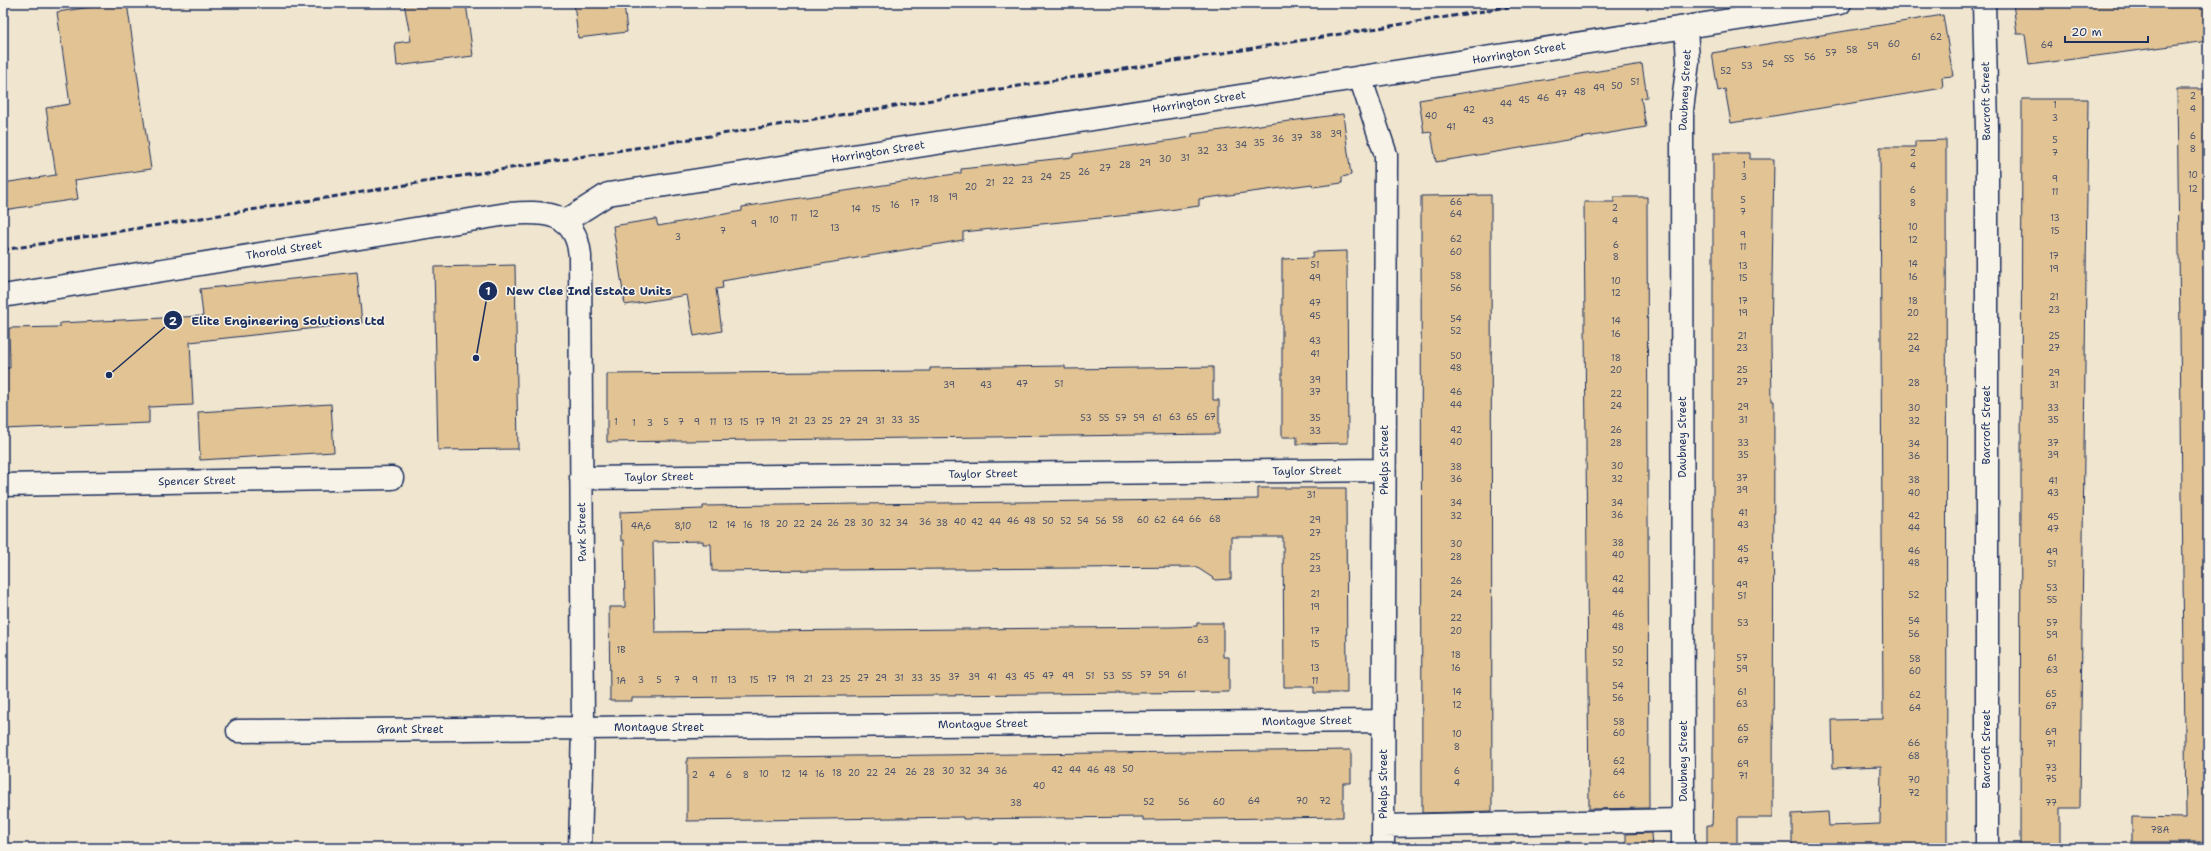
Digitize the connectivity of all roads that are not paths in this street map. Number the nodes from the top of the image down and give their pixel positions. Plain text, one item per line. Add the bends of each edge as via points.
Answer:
1 (1840, 3) edge
2 (1984, 3) edge
3 (1686, 27) junction
4 (1360, 77) junction
5 (564, 222) junction
6 (3, 296) edge
7 (1384, 470) junction
8 (392, 478) dead end
9 (581, 478) junction
10 (3, 485) edge
11 (1383, 721) junction
12 (583, 727) junction
13 (238, 730) dead end
14 (1683, 820) junction
15 (1383, 826) junction
16 (580, 848) edge
17 (1383, 848) edge
18 (1683, 848) edge
19 (1987, 848) edge

1 - 3 street, Harrington Street
2 - 19 street, Barcroft Street via 1987,128
3 - 4 street, Harrington Street
3 - 14 street, Daubney Street via 1688,62 1682,110
4 - 5 street, Harrington Street via 608,194
4 - 7 street, Phelps Street via 1386,155
5 - 6 street, Thorold Street via 548,214 507,214
5 - 9 street, Park Street via 574,230 579,242 580,256
7 - 9 street, Taylor Street
7 - 11 street, Phelps Street
8 - 10 street, Spencer Street
9 - 12 street, Park Street
11 - 12 street, Montague Street
11 - 15 street, Phelps Street
12 - 13 street, Grant Street
12 - 16 street, Park Street
14 - 15 street
14 - 18 street, Daubney Street
15 - 17 street, Phelps Street

